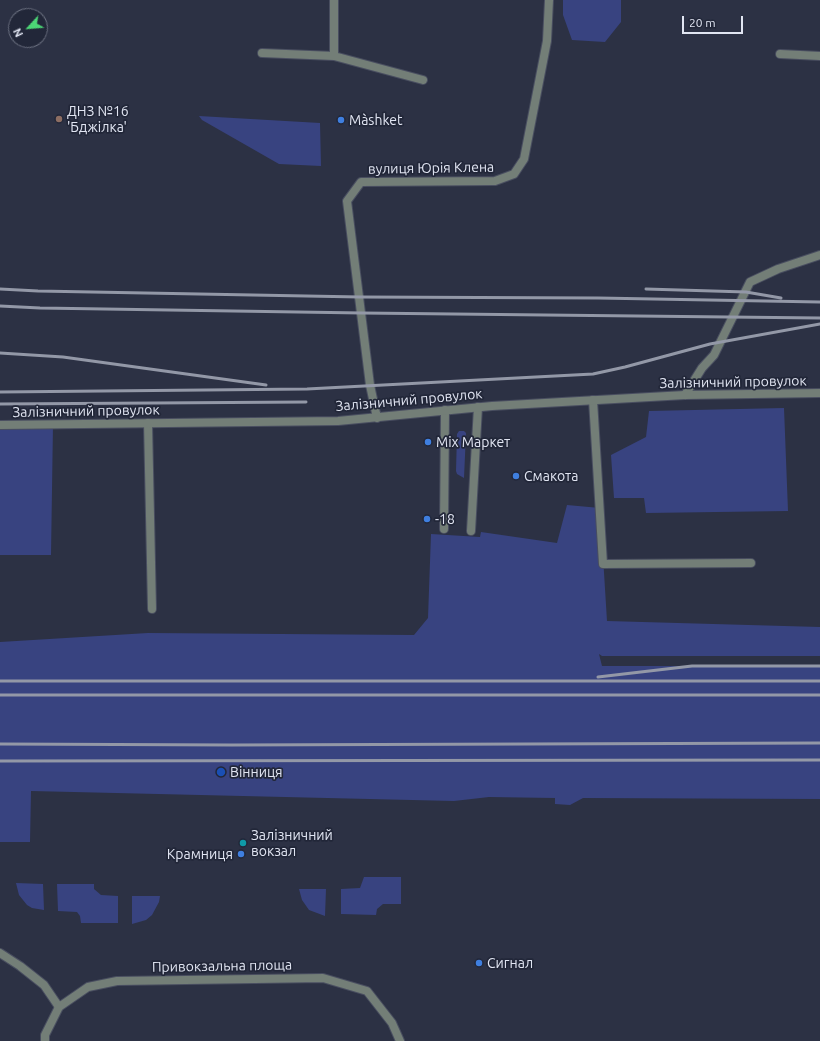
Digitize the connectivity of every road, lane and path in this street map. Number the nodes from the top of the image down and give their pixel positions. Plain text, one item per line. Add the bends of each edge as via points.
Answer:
1 (334, 0) edge
2 (549, 0) edge
3 (262, 53) dead end
4 (780, 54) dead end
5 (334, 56) junction
6 (820, 56) edge
7 (422, 80) dead end
8 (820, 255) edge
9 (820, 393) edge
10 (685, 395) junction
11 (593, 400) junction
12 (478, 407) junction
13 (445, 410) junction
14 (376, 418) junction
15 (148, 423) junction
16 (0, 424) edge
17 (444, 529) dead end
18 (471, 531) dead end
19 (751, 563) dead end
20 (152, 609) dead end
21 (0, 953) edge
22 (59, 1007) junction
23 (45, 1041) edge
24 (400, 1041) edge

1 - 5 street
2 - 14 street, вулиця Юрія Клена via 547,41 524,160 514,174 496,181 361,182 347,201
3 - 5 street
4 - 6 street
5 - 7 street
8 - 10 street via 778,269 750,282 714,355 702,368
9 - 10 street, Залізничний провулок
10 - 11 street, Залізничний провулок
11 - 12 street, Залізничний провулок
11 - 19 street via 604,564
12 - 13 street, Залізничний провулок
12 - 18 street
13 - 14 street, Залізничний провулок
13 - 17 street
14 - 15 street, Залізничний провулок via 338,421
15 - 16 street, Залізничний провулок
15 - 20 street
21 - 22 street via 44,985
22 - 23 street, Привокзальна площа via 45,1035
22 - 24 street, Привокзальна площа via 88,987 117,981 323,978 367,991 392,1023

